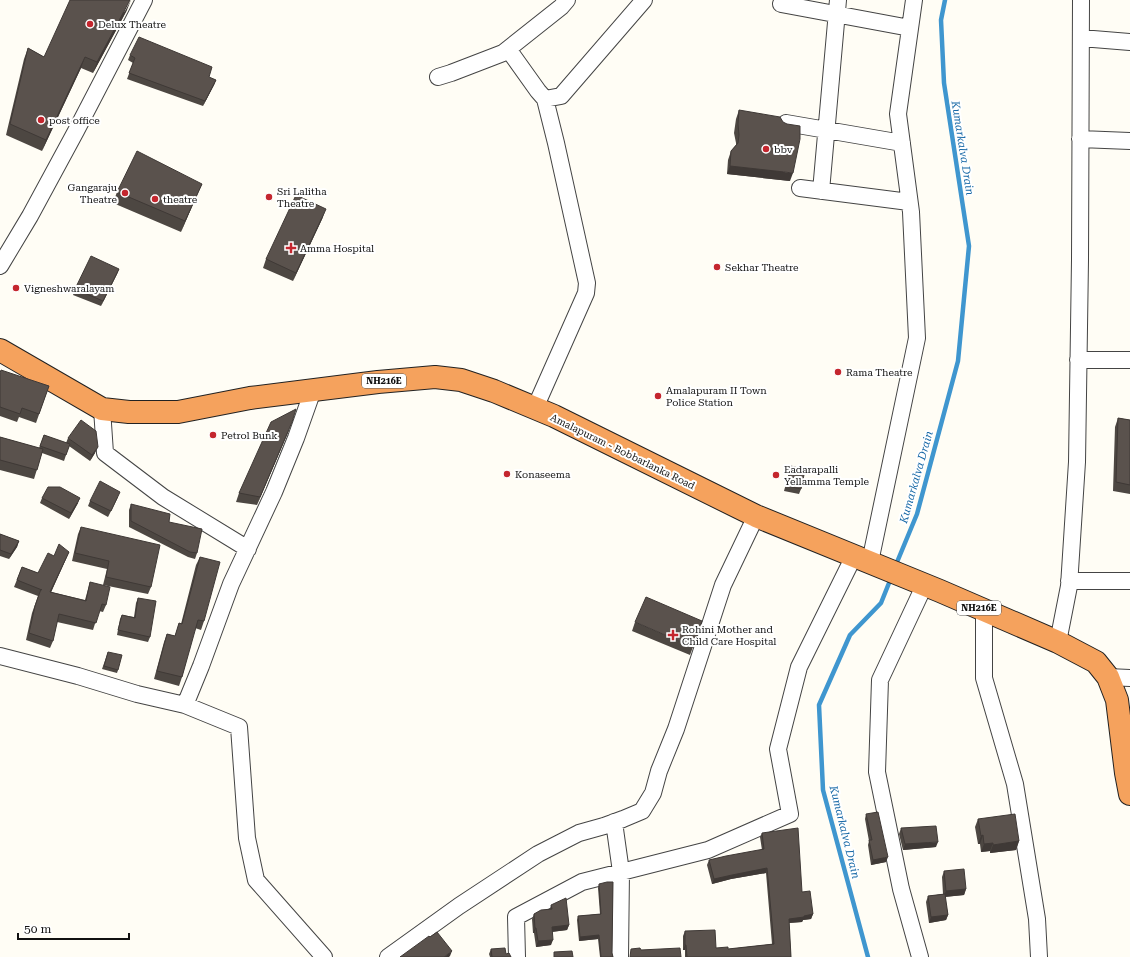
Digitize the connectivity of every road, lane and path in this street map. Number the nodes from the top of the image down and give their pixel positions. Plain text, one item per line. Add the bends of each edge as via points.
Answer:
1 (144, 0) edge
2 (567, 0) edge
3 (644, 0) edge
4 (914, 0) edge
5 (1081, 0) edge
6 (781, 4) dead end
7 (837, 7) edge
8 (910, 28) junction
9 (1081, 38) junction
10 (1130, 42) edge
11 (508, 49) junction
12 (438, 77) dead end
13 (545, 99) junction
14 (786, 123) edge
15 (826, 130) junction
16 (1080, 139) junction
17 (1130, 141) edge
18 (902, 143) junction
19 (800, 188) dead end
20 (821, 191) junction
21 (909, 202) junction
22 (0, 266) edge
23 (0, 350) edge
24 (1078, 360) junction
25 (1130, 360) edge
26 (313, 390) junction
27 (535, 408) junction
28 (102, 409) junction
29 (756, 516) junction
30 (248, 549) junction
31 (878, 566) junction
32 (1069, 581) junction
33 (1130, 581) edge
34 (924, 584) junction
35 (984, 610) junction
36 (1058, 642) junction
37 (0, 656) edge
38 (1108, 677) junction
39 (1130, 678) edge
40 (185, 705) junction
41 (1129, 780) edge
42 (614, 822) junction
43 (621, 872) junction
44 (324, 957) edge
45 (388, 957) edge
46 (517, 957) edge
47 (620, 957) edge
48 (920, 957) edge
49 (1039, 957) edge

1 - 22 street via 34,210
2 - 11 street
3 - 13 street via 561,96
4 - 8 street
5 - 9 street
6 - 7 street
7 - 8 street
7 - 15 street
8 - 18 street via 898,114
9 - 10 street
9 - 16 street
11 - 12 street
11 - 13 street
13 - 27 street via 587,283 586,293
14 - 15 street
15 - 18 street
15 - 20 street
16 - 17 street
16 - 24 street
18 - 21 street
19 - 20 street
20 - 21 street
21 - 31 street via 917,338
23 - 28 highway, Amalapuram - Bobbarlanka Road / NH216E
24 - 25 street
24 - 32 street via 1076,462
26 - 27 highway, Amalapuram - Bobbarlanka Road / NH216E via 434,377 460,380
26 - 28 highway, Amalapuram - Bobbarlanka Road / NH216E via 250,398 178,412
26 - 30 street via 274,492
27 - 29 highway, Amalapuram - Bobbarlanka Road / NH216E
28 - 30 street via 105,453 163,498
29 - 31 highway, Amalapuram - Bobbarlanka Road / NH216E
29 - 42 street via 723,585 653,793 642,811
30 - 40 street via 231,584 202,666
31 - 34 highway, Amalapuram - Bobbarlanka Road / NH216E
31 - 43 street via 799,667 778,749 790,814 708,850
32 - 33 street
32 - 36 street
34 - 35 highway, Amalapuram - Bobbarlanka Road / NH216E
34 - 48 street via 880,680 877,772 901,889
35 - 36 highway, Amalapuram - Bobbarlanka Road / NH216E
35 - 49 street via 984,678 1015,784 1037,919
36 - 38 highway, Amalapuram - Bobbarlanka Road / NH216E via 1096,662
37 - 40 street
38 - 39 street
38 - 41 highway, Amalapuram - Bobbarlanka Road / NH216E via 1117,700
40 - 44 street via 239,727 247,838 256,880
42 - 43 street
42 - 45 street via 579,833 538,854
43 - 46 street via 582,882 516,917
43 - 47 street

